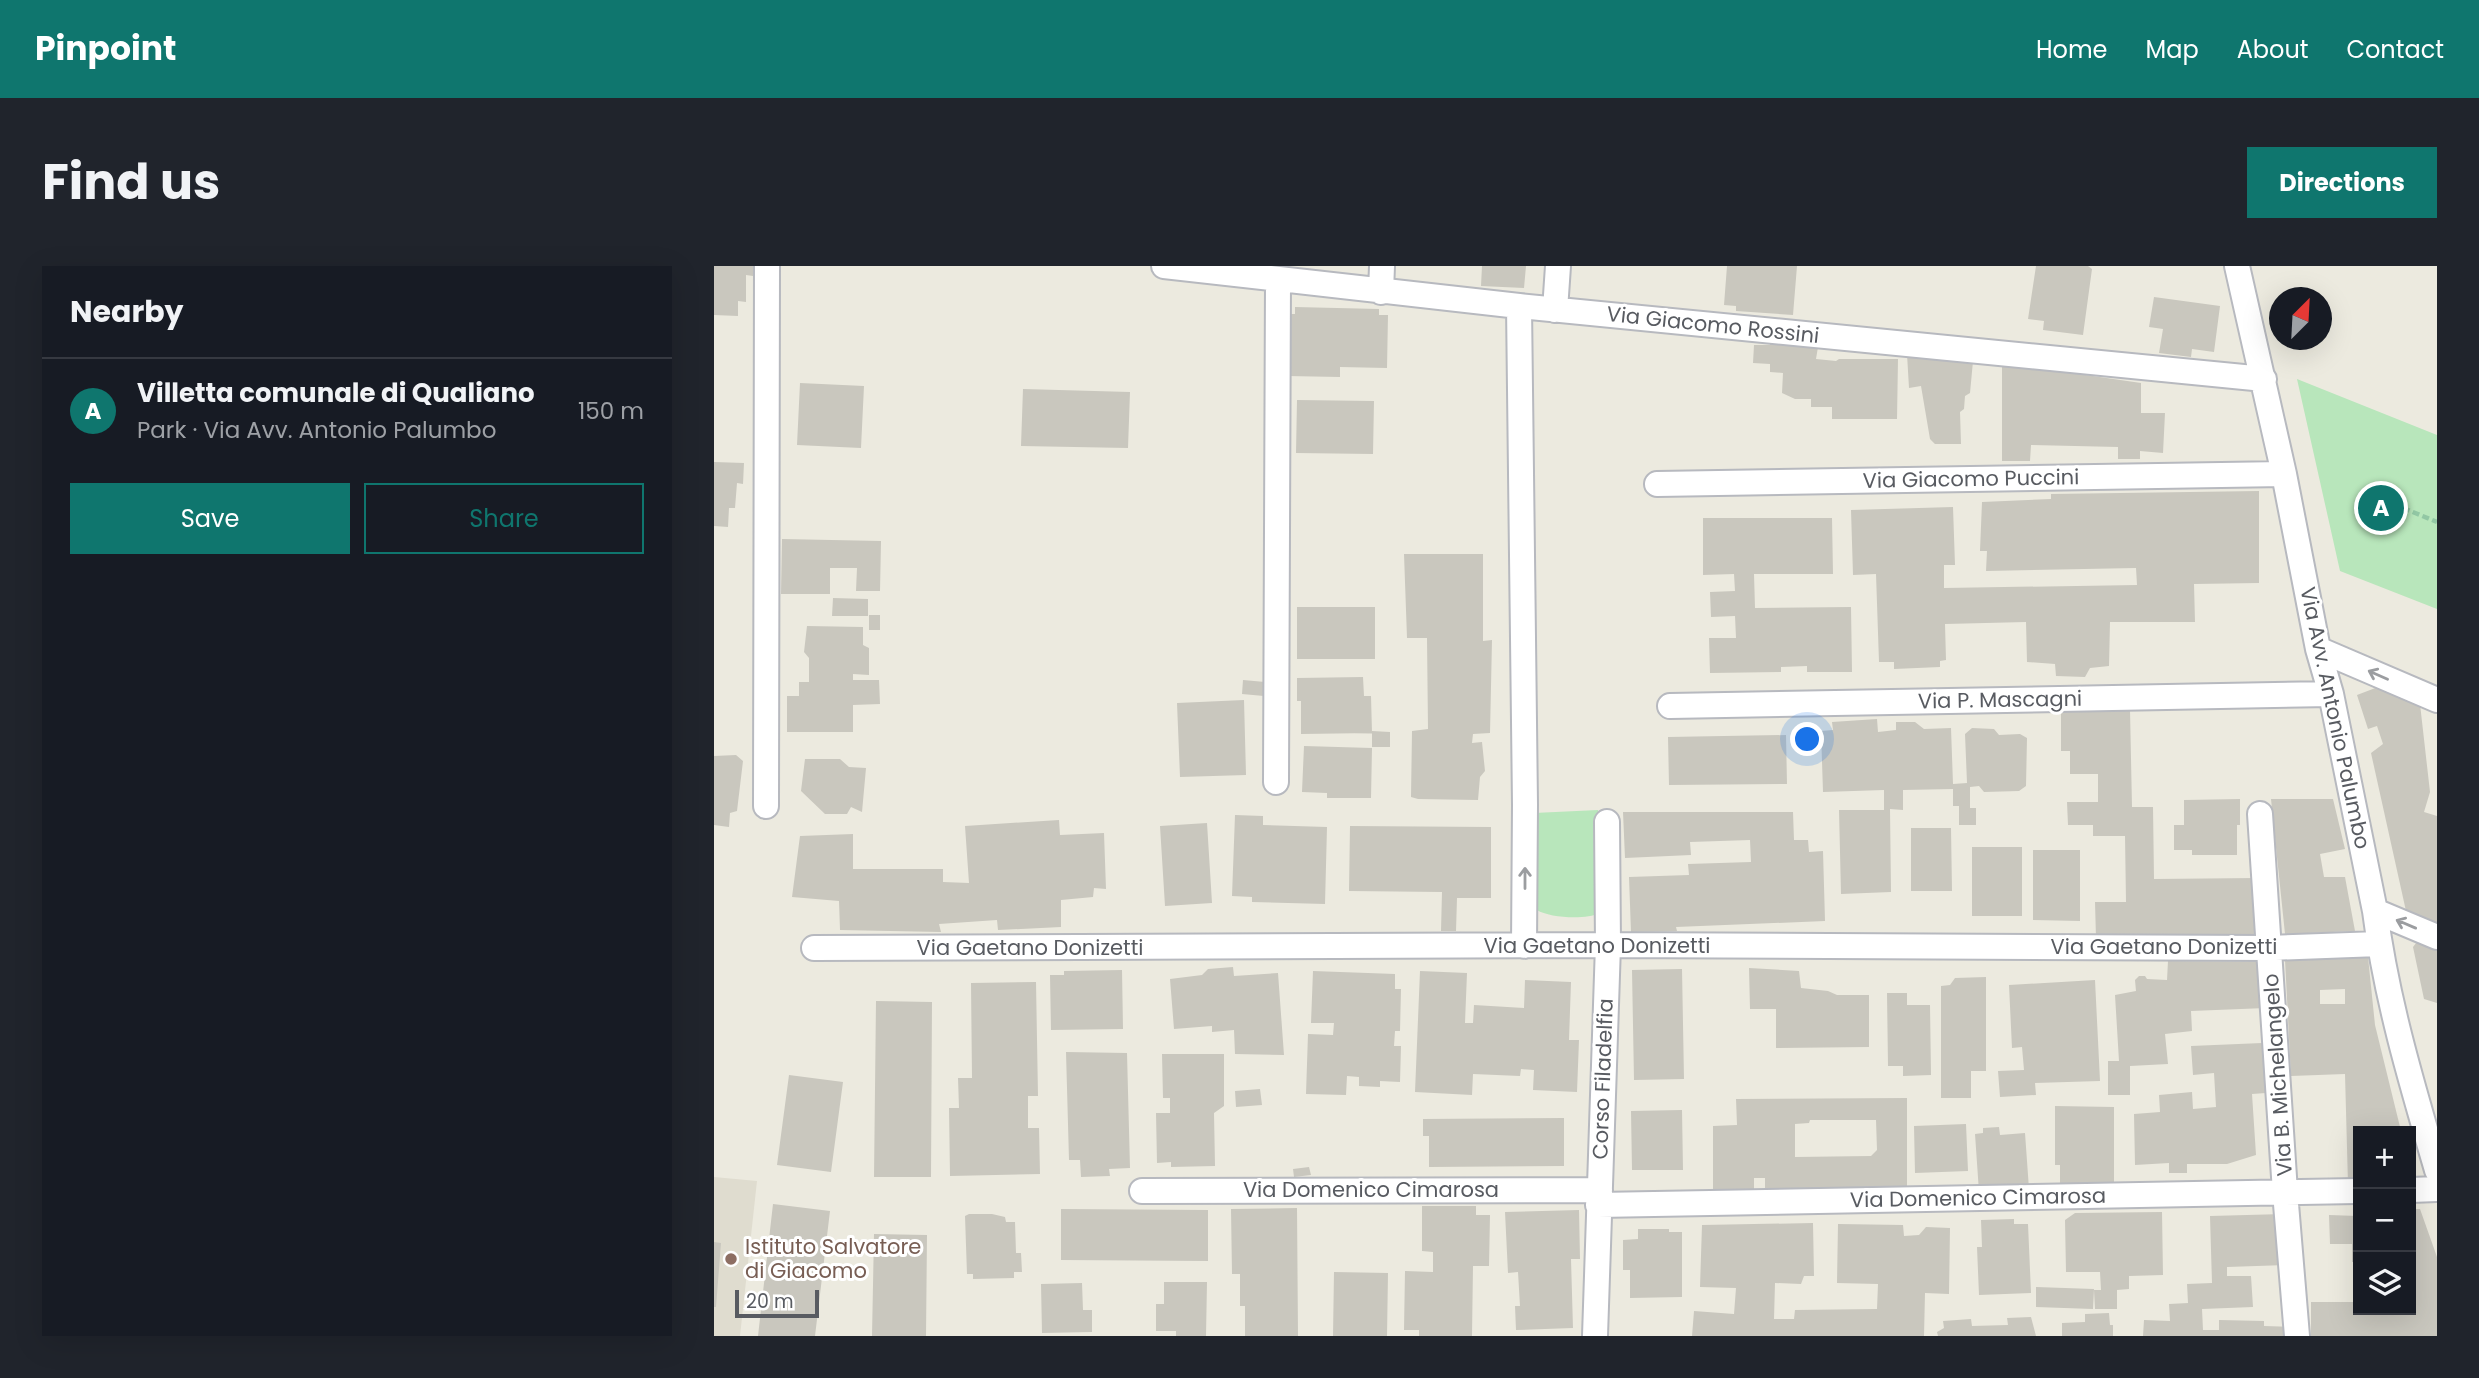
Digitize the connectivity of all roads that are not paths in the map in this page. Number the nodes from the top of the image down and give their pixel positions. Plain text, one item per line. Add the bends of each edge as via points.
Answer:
1 (767, 266) edge
2 (1164, 266) edge
3 (1382, 266) edge
4 (1558, 266) edge
5 (2237, 266) edge
6 (1278, 280) junction
7 (1381, 292) junction
8 (1519, 306) junction
9 (1555, 310) junction
10 (2264, 379) junction
11 (2284, 474) junction
12 (1657, 484) dead end
13 (2318, 649) junction
14 (2331, 694) junction
15 (2437, 701) edge
16 (1670, 706) dead end
17 (1276, 782) dead end
18 (766, 806) dead end
19 (2260, 814) dead end
20 (1607, 822) dead end
21 (2375, 911) junction
22 (2437, 937) edge
23 (2379, 944) junction
24 (1608, 945) junction
25 (1524, 946) junction
26 (814, 948) dead end
27 (2269, 948) junction
28 (2437, 1170) edge
29 (2437, 1189) edge
30 (2416, 1190) edge
31 (1142, 1191) dead end
32 (2353, 1191) edge
33 (2285, 1192) junction
34 (1599, 1197) junction
35 (1595, 1336) edge
36 (2297, 1336) edge

1 - 18 street
2 - 6 street, Via Giacomo Rossini
3 - 7 street
4 - 9 street
5 - 10 street, Via Avv. Antonio Palumbo
6 - 7 street, Via Giacomo Rossini
6 - 17 street
7 - 8 street, Via Giacomo Rossini
8 - 9 street, Via Giacomo Rossini
25 -> 8 street
9 - 10 street, Via Giacomo Rossini
10 - 11 street, Via Avv. Antonio Palumbo
11 - 12 street, Via Giacomo Puccini
11 - 13 street, Via Avv. Antonio Palumbo
13 - 14 street, Via Avv. Antonio Palumbo
15 -> 13 street
14 - 16 street, Via P. Mascagni
14 - 21 street, Via Avv. Antonio Palumbo
19 - 27 street, Via B. Michelangelo
20 - 24 street, Corso Filadelfia
22 -> 21 street
21 - 23 street, Via Avv. Antonio Palumbo
23 - 27 street, Via Gaetano Donizetti
23 - 28 street, Via Avv. Antonio Palumbo
24 - 25 street, Via Gaetano Donizetti
24 - 27 street, Via Gaetano Donizetti
24 - 34 street, Corso Filadelfia
25 - 26 street, Via Gaetano Donizetti
27 - 33 street, Via B. Michelangelo
29 - 30 street
31 - 34 street, Via Domenico Cimarosa
32 - 33 street, Via Domenico Cimarosa
33 - 34 street, Via Domenico Cimarosa
33 - 36 street, Via B. Michelangelo
34 - 35 street, Corso Filadelfia

